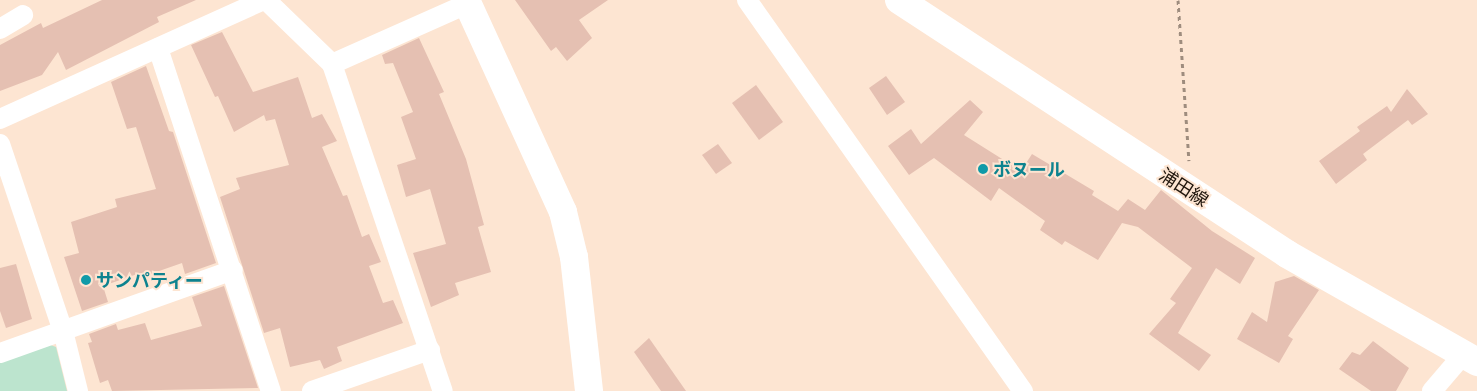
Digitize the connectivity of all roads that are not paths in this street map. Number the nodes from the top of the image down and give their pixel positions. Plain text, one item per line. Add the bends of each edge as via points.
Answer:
1 (265, 0) edge
2 (746, 0) edge
3 (899, 0) edge
4 (466, 2) edge
5 (23, 15) dead end
6 (0, 29) edge
7 (158, 48) junction
8 (332, 64) junction
9 (0, 119) edge
10 (0, 144) edge
11 (233, 270) junction
12 (63, 331) junction
13 (430, 350) junction
14 (0, 353) edge
15 (1470, 359) edge
16 (78, 391) edge
17 (271, 391) edge
18 (312, 391) edge
19 (443, 391) edge
20 (589, 391) edge
21 (1023, 391) edge
22 (1432, 391) edge

1 - 7 street
1 - 8 street
2 - 21 street
3 - 15 street, 浦田線 via 1287,254
4 - 8 street
4 - 20 street via 562,212 574,257
5 - 6 street
7 - 9 street
7 - 11 street
8 - 13 street
10 - 12 street
11 - 12 street
11 - 17 street
12 - 14 street
12 - 16 street
13 - 18 street
13 - 19 street
15 - 22 street

